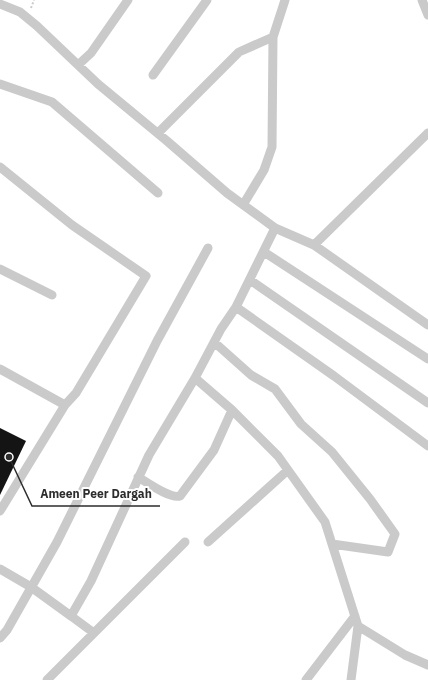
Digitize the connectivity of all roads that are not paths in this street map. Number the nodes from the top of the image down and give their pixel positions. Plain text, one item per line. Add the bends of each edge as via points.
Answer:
1 (128, 0) edge
2 (207, 0) edge
3 (285, 0) edge
4 (422, 0) edge
5 (0, 4) edge
6 (428, 15) edge
7 (273, 37) junction
8 (78, 65) junction
9 (153, 75) dead end
10 (0, 84) edge
11 (158, 133) junction
12 (428, 133) edge
13 (0, 167) edge
14 (158, 193) dead end
15 (243, 205) junction
16 (275, 228) junction
17 (314, 245) junction
18 (208, 248) dead end
19 (264, 252) junction
20 (0, 269) edge
21 (250, 280) junction
22 (52, 295) dead end
23 (236, 307) junction
24 (428, 325) edge
25 (214, 342) junction
26 (428, 359) edge
27 (0, 369) edge
28 (195, 378) junction
29 (428, 404) edge
30 (66, 405) junction
31 (232, 410) junction
32 (428, 446) edge
33 (288, 470) junction
34 (138, 477) junction
35 (0, 511) edge
36 (185, 542) dead end
37 (208, 542) dead end
38 (332, 544) junction
39 (0, 569) edge
40 (31, 587) junction
41 (71, 616) junction
42 (355, 616) junction
43 (358, 626) junction
44 (94, 633) junction
45 (0, 638) edge
46 (428, 664) edge
47 (47, 680) edge
48 (306, 680) edge
49 (351, 680) edge

1 - 8 street via 91,52
2 - 9 street
3 - 7 street
4 - 6 street
5 - 8 street via 20,12
7 - 11 street via 239,52
7 - 15 street via 272,147 264,170
8 - 11 street
10 - 14 street via 52,102
11 - 15 street
12 - 17 street
13 - 30 street via 72,225 146,276 76,393
15 - 16 street
16 - 17 street
16 - 19 street
17 - 24 street
18 - 40 street via 157,341 57,542
19 - 21 street
19 - 26 street
20 - 22 street
21 - 23 street
21 - 29 street
23 - 25 street
23 - 32 street
25 - 28 street
25 - 38 street via 251,375 275,389 301,424 332,452 395,534 388,552
27 - 30 street
28 - 31 street
28 - 34 street
30 - 35 street
31 - 33 street via 278,456
31 - 34 street via 214,450 180,496 170,495
33 - 37 street
33 - 38 street via 325,522
34 - 41 street via 91,582
36 - 44 street
38 - 42 street
39 - 40 street
40 - 41 street
40 - 45 street
41 - 44 street
42 - 43 street
42 - 48 street
43 - 46 street via 405,655
43 - 49 street
44 - 47 street

